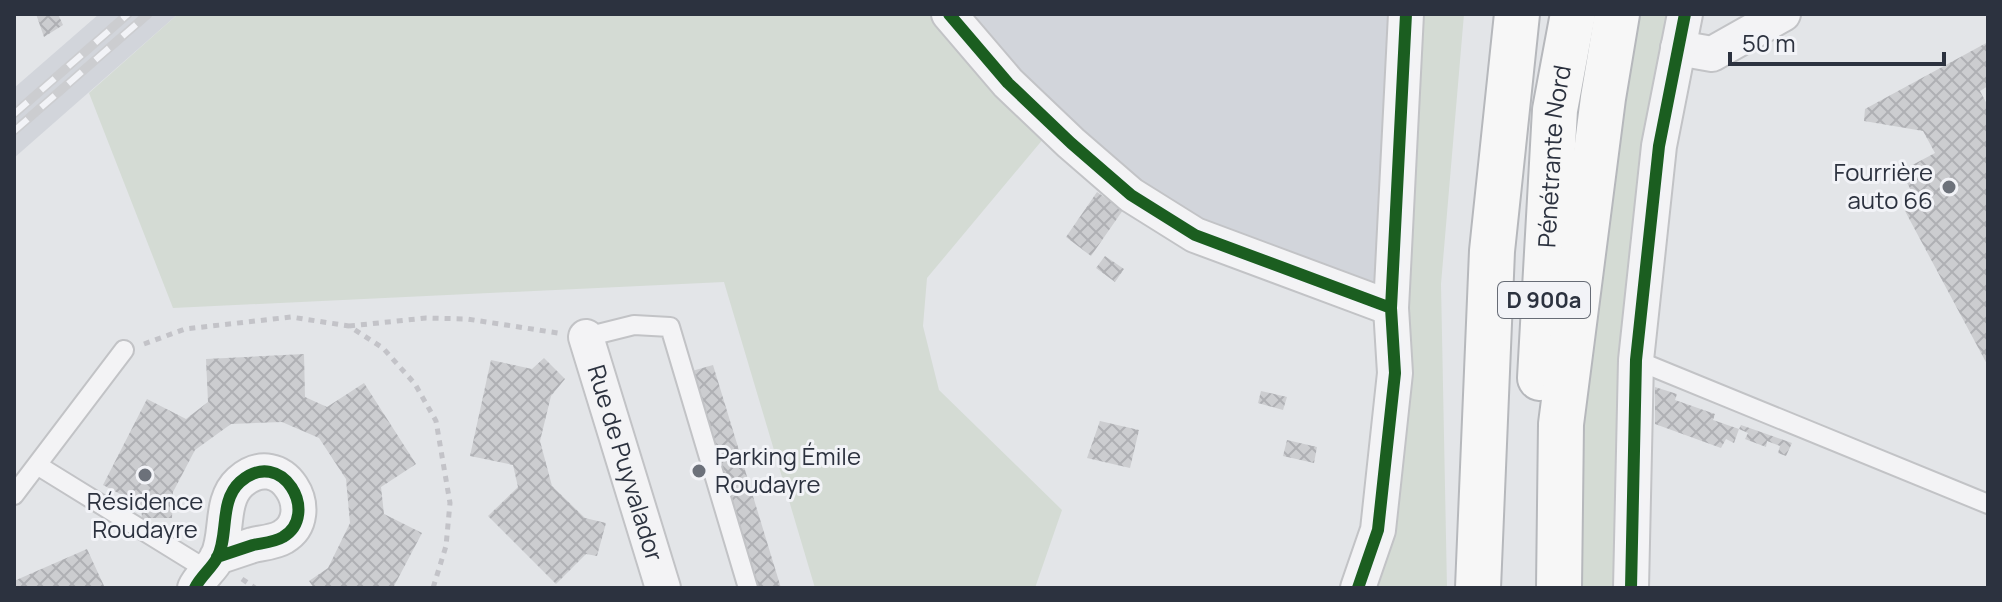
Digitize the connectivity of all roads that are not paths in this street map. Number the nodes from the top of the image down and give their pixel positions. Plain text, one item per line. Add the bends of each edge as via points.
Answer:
1 (949, 14) edge
2 (1406, 14) edge
3 (1487, 14) edge
4 (1517, 14) edge
5 (1573, 14) edge
6 (1617, 14) edge
7 (1685, 14) edge
8 (1783, 14) edge
9 (1678, 48) junction
10 (1391, 308) junction
11 (586, 337) joint
12 (124, 350) road end
13 (1636, 360) junction
14 (37, 465) junction
15 (14, 495) edge
16 (1988, 504) edge
17 (206, 572) edge
18 (663, 588) edge
19 (748, 588) edge
20 (1358, 588) edge
21 (1477, 588) edge
22 (1535, 588) edge
23 (1559, 588) edge
24 (1631, 588) edge

1 - 10 street via 1008,83 1131,195 1195,235
2 - 10 street
3 - 21 highway via 1467,282
4 - 21 highway, D 900a via 1492,251
5 - 22 highway, Pénétrante Nord / D 900a via 1555,110 1534,483
6 - 23 highway via 1561,424
7 - 9 street
8 - 9 street via 1712,54
9 - 13 street via 1659,146
10 - 20 street via 1395,373 1378,530
11 - 18 street, Rue de Puyvalador
11 - 19 lane via 634,325 670,327
12 - 14 lane
13 - 16 lane
13 - 24 street
14 - 15 lane
14 - 17 lane

